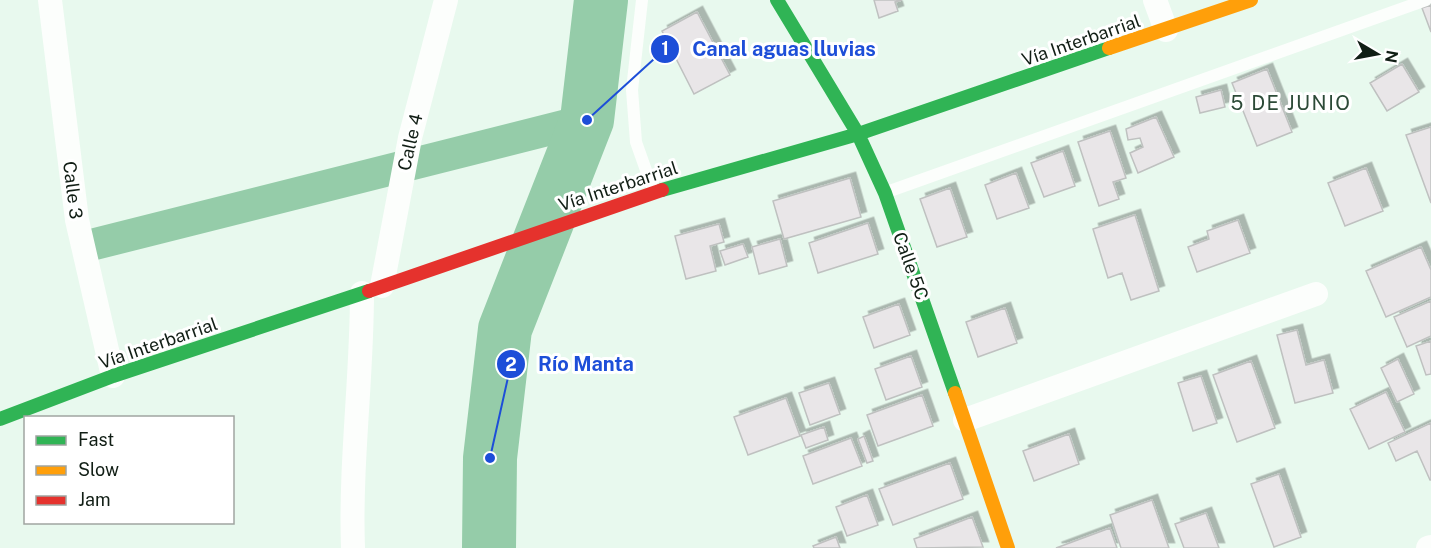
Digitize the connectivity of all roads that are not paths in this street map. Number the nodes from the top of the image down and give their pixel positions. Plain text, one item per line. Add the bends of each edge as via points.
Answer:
1 (51, 0) edge
2 (446, 0) edge
3 (642, 0) edge
4 (777, 0) edge
5 (1155, 0) edge
6 (1251, 0) edge
7 (1426, 0) edge
8 (1166, 30) junction
9 (858, 134) junction
10 (654, 192) junction
11 (885, 193) junction
12 (372, 290) junction
13 (1316, 294) dead end
14 (113, 376) junction
15 (0, 419) edge
16 (965, 420) junction
17 (353, 548) edge
18 (1008, 548) edge

1 - 14 street, Calle 3 via 77,220
2 - 12 street, Calle 4
3 - 10 lane via 632,90 636,142
4 - 9 main road, Calle 5C
5 - 8 street
6 - 8 main road, Vía Interbarrial
7 - 11 lane
8 - 9 main road, Vía Interbarrial
9 - 10 main road, Vía Interbarrial
9 - 11 main road, Calle 5C
10 - 12 main road, Vía Interbarrial
11 - 16 main road, Calle 5C
12 - 14 main road, Vía Interbarrial
12 - 17 street, Calle 4 via 362,352
13 - 16 street
14 - 15 main road, Vía Interbarrial
16 - 18 main road, Calle 5C

